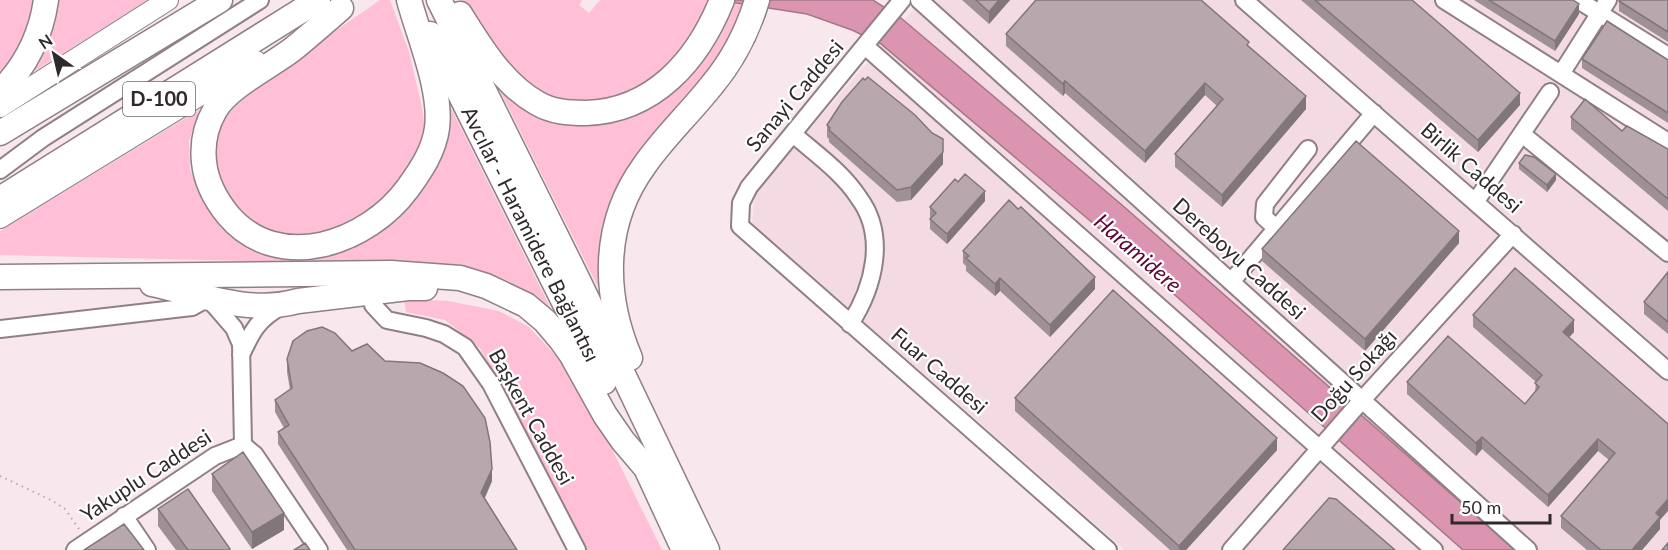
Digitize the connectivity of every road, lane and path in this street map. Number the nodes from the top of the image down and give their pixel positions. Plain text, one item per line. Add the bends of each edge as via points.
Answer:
1 (46, 0) edge
2 (168, 0) edge
3 (219, 0) edge
4 (260, 0) edge
5 (318, 0) edge
6 (411, 0) edge
7 (439, 0) edge
8 (452, 0) edge
9 (722, 0) edge
10 (757, 0) edge
11 (902, 0) edge
12 (919, 0) edge
13 (1244, 0) edge
14 (1444, 0) edge
15 (1578, 0) edge
16 (348, 4) edge
17 (1603, 6) edge
18 (865, 46) junction
19 (1668, 56) edge
20 (1561, 74) junction
21 (0, 92) edge
22 (1550, 92) dead end
23 (0, 107) edge
24 (1374, 113) junction
25 (0, 133) edge
26 (793, 134) junction
27 (1522, 134) junction
28 (43, 138) junction
29 (1668, 142) edge
30 (1308, 149) dead end
31 (0, 162) edge
32 (0, 170) edge
33 (0, 199) edge
34 (1476, 201) junction
35 (0, 218) edge
36 (740, 226) joint
37 (1276, 228) junction
38 (1513, 234) junction
39 (1668, 253) edge
40 (66, 276) junction
41 (0, 277) edge
42 (1231, 282) junction
43 (373, 292) junction
44 (208, 298) junction
45 (286, 304) junction
46 (526, 305) junction
47 (850, 324) junction
48 (0, 329) edge
49 (241, 354) junction
50 (1668, 371) edge
51 (1362, 400) junction
52 (243, 445) junction
53 (1319, 449) junction
54 (655, 465) junction
55 (0, 476) edge
56 (123, 516) junction
57 (81, 546) edge
58 (684, 548) edge
59 (147, 550) edge
60 (319, 550) edge
61 (577, 550) edge
62 (707, 550) edge
63 (1108, 550) edge
64 (1231, 550) edge
65 (1434, 550) edge
66 (1528, 550) edge

1 - 21 highway via 33,47
2 - 23 main road
3 - 25 highway, D-100
4 - 28 street
5 - 33 highway, D-100
6 - 16 highway via 437,107 432,148 416,177 384,215 333,243 301,248 258,238 221,206 206,174 203,147 207,126 216,108 239,86
6 - 54 highway, Avcılar - Haramidere Bağlantısı via 557,285
7 - 54 highway, Avcılar - Haramidere Bağlantısı via 577,278
8 - 9 highway via 513,85 549,109 578,113 618,109 654,92 683,65
10 - 54 highway via 729,62 632,184 614,232 612,300 626,348 657,424
11 - 18 street, Sanayi Caddesi
12 - 42 street, Dereboyu Caddesi
13 - 24 street, Birlik Caddesi
14 - 20 street
15 - 17 street
16 - 35 main road
17 - 19 street
17 - 20 street
18 - 26 street, Sanayi Caddesi
18 - 53 street
20 - 29 street
22 - 27 street
24 - 34 street, Birlik Caddesi
24 - 37 street
26 - 36 street, Sanayi Caddesi via 749,187 741,203
26 - 47 street via 838,172 870,218 874,264 865,298
27 - 34 street
27 - 39 street
28 - 31 street
28 - 32 street
30 - 37 street via 1264,204 1264,217
34 - 38 street, Birlik Caddesi
36 - 47 street, Fuar Caddesi
37 - 42 street
38 - 50 street, Birlik Caddesi
38 - 51 street, Doğu Sokağı
40 - 41 highway
40 - 44 highway via 130,280
40 - 46 highway via 434,275 486,285
42 - 51 street, Dereboyu Caddesi
43 - 45 highway
43 - 46 highway via 446,288
43 - 61 street, Başkent Caddesi via 373,305 387,320 444,334 465,347 491,384
44 - 45 highway via 258,306
44 - 48 street via 192,307
44 - 49 street via 234,328
45 - 49 street via 258,323
46 - 54 highway via 561,340 623,441
47 - 63 street, Fuar Caddesi
49 - 52 street
51 - 53 street, Doğu Sokağı
51 - 66 street, Dereboyu Caddesi
52 - 56 street, Yakuplu Caddesi via 215,456
52 - 60 street via 255,455
53 - 64 street, Doğu Sokağı
53 - 65 street
54 - 58 highway
54 - 62 highway
55 - 57 path via 65,509
56 - 57 street, Yakuplu Caddesi
56 - 59 street

